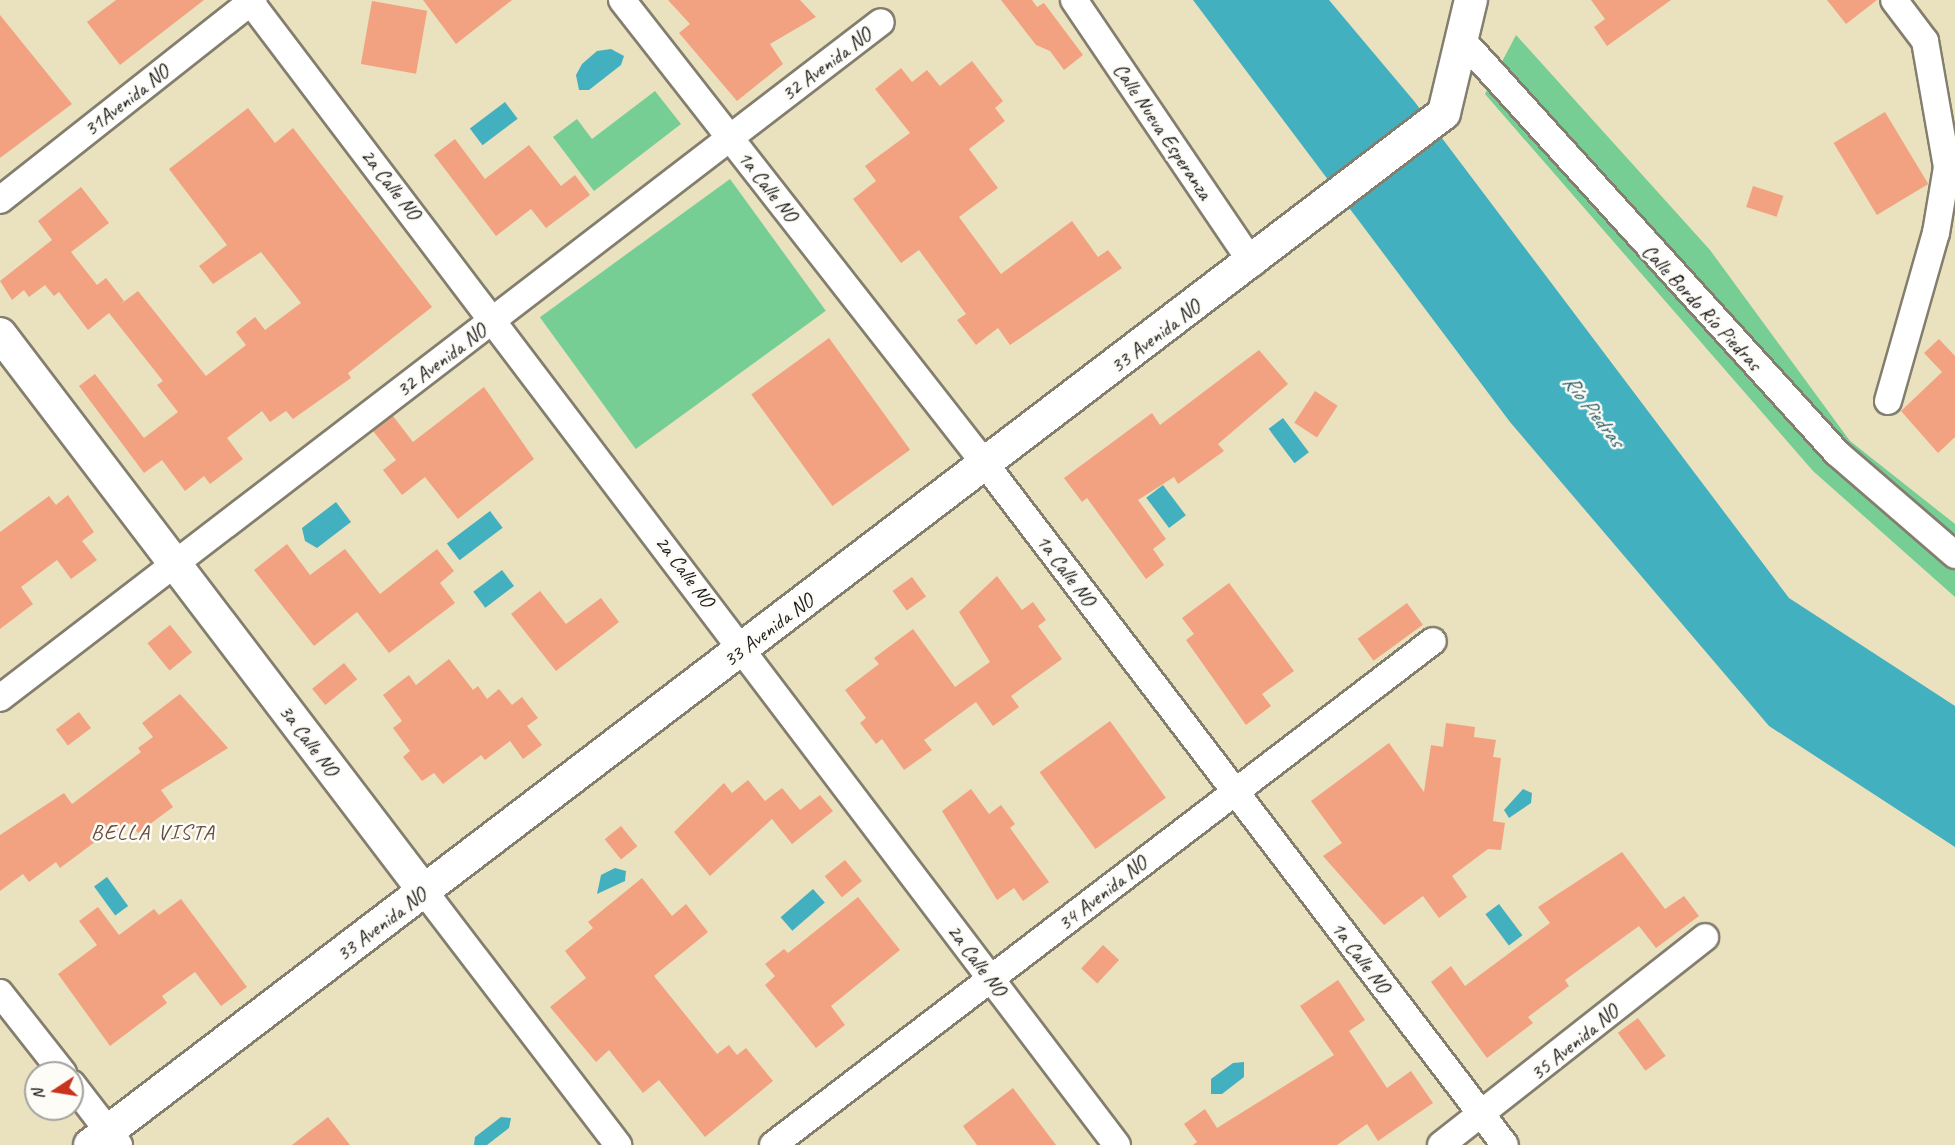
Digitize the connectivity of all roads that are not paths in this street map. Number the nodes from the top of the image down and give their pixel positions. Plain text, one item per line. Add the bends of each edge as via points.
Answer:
1 (622, 0) edge
2 (1074, 0) edge
3 (1471, 0) edge
4 (1894, 0) edge
5 (251, 1) edge
6 (881, 22) dead end
7 (1465, 43) junction
8 (730, 138) junction
9 (0, 200) edge
10 (1252, 262) junction
11 (495, 318) junction
12 (0, 334) edge
13 (1888, 401) dead end
14 (986, 465) junction
15 (1955, 555) edge
16 (175, 564) junction
17 (1432, 642) dead end
18 (744, 648) junction
19 (0, 698) edge
20 (1234, 791) junction
21 (424, 891) junction
22 (1705, 937) dead end
23 (991, 979) junction
24 (0, 993) edge
25 (54, 1061) edge
26 (84, 1104) edge
27 (1482, 1116) junction
28 (106, 1140) edge
29 (618, 1145) edge
30 (773, 1145) edge
31 (1117, 1145) edge
32 (1441, 1145) edge
33 (1505, 1145) edge

1 - 8 street, 1a Calle NO
2 - 10 street, Calle Nueva Esperanza
3 - 7 street
4 - 13 street via 1925,41 1947,167 1936,233
5 - 9 street, 31Avenida NO
5 - 11 street, 2a Calle NO
6 - 8 street, 32 Avenida NO
7 - 10 street, 33 Avenida NO via 1444,112
7 - 15 street, Calle Bordo Río Piedras via 1837,453
8 - 11 street, 32 Avenida NO
8 - 14 street, 1a Calle NO
10 - 14 street, 33 Avenida NO
11 - 16 street, 32 Avenida NO
11 - 18 street, 2a Calle NO
12 - 16 street, 3a Calle NO
14 - 18 street, 33 Avenida NO
14 - 20 street, 1a Calle NO
16 - 19 street, 32 Avenida NO
16 - 21 street, 3a Calle NO
17 - 20 street, 34 Avenida NO
18 - 21 street, 33 Avenida NO
18 - 23 street, 2a Calle NO
20 - 23 street, 34 Avenida NO
20 - 27 street, 1a Calle NO
21 - 28 street, 33 Avenida NO
21 - 29 street, 3a Calle NO
22 - 27 street, 35 Avenida NO
23 - 30 street, 34 Avenida NO
23 - 31 street, 2a Calle NO
24 - 25 street
26 - 28 street
27 - 32 street, 35 Avenida NO
27 - 33 street, 1a Calle NO

